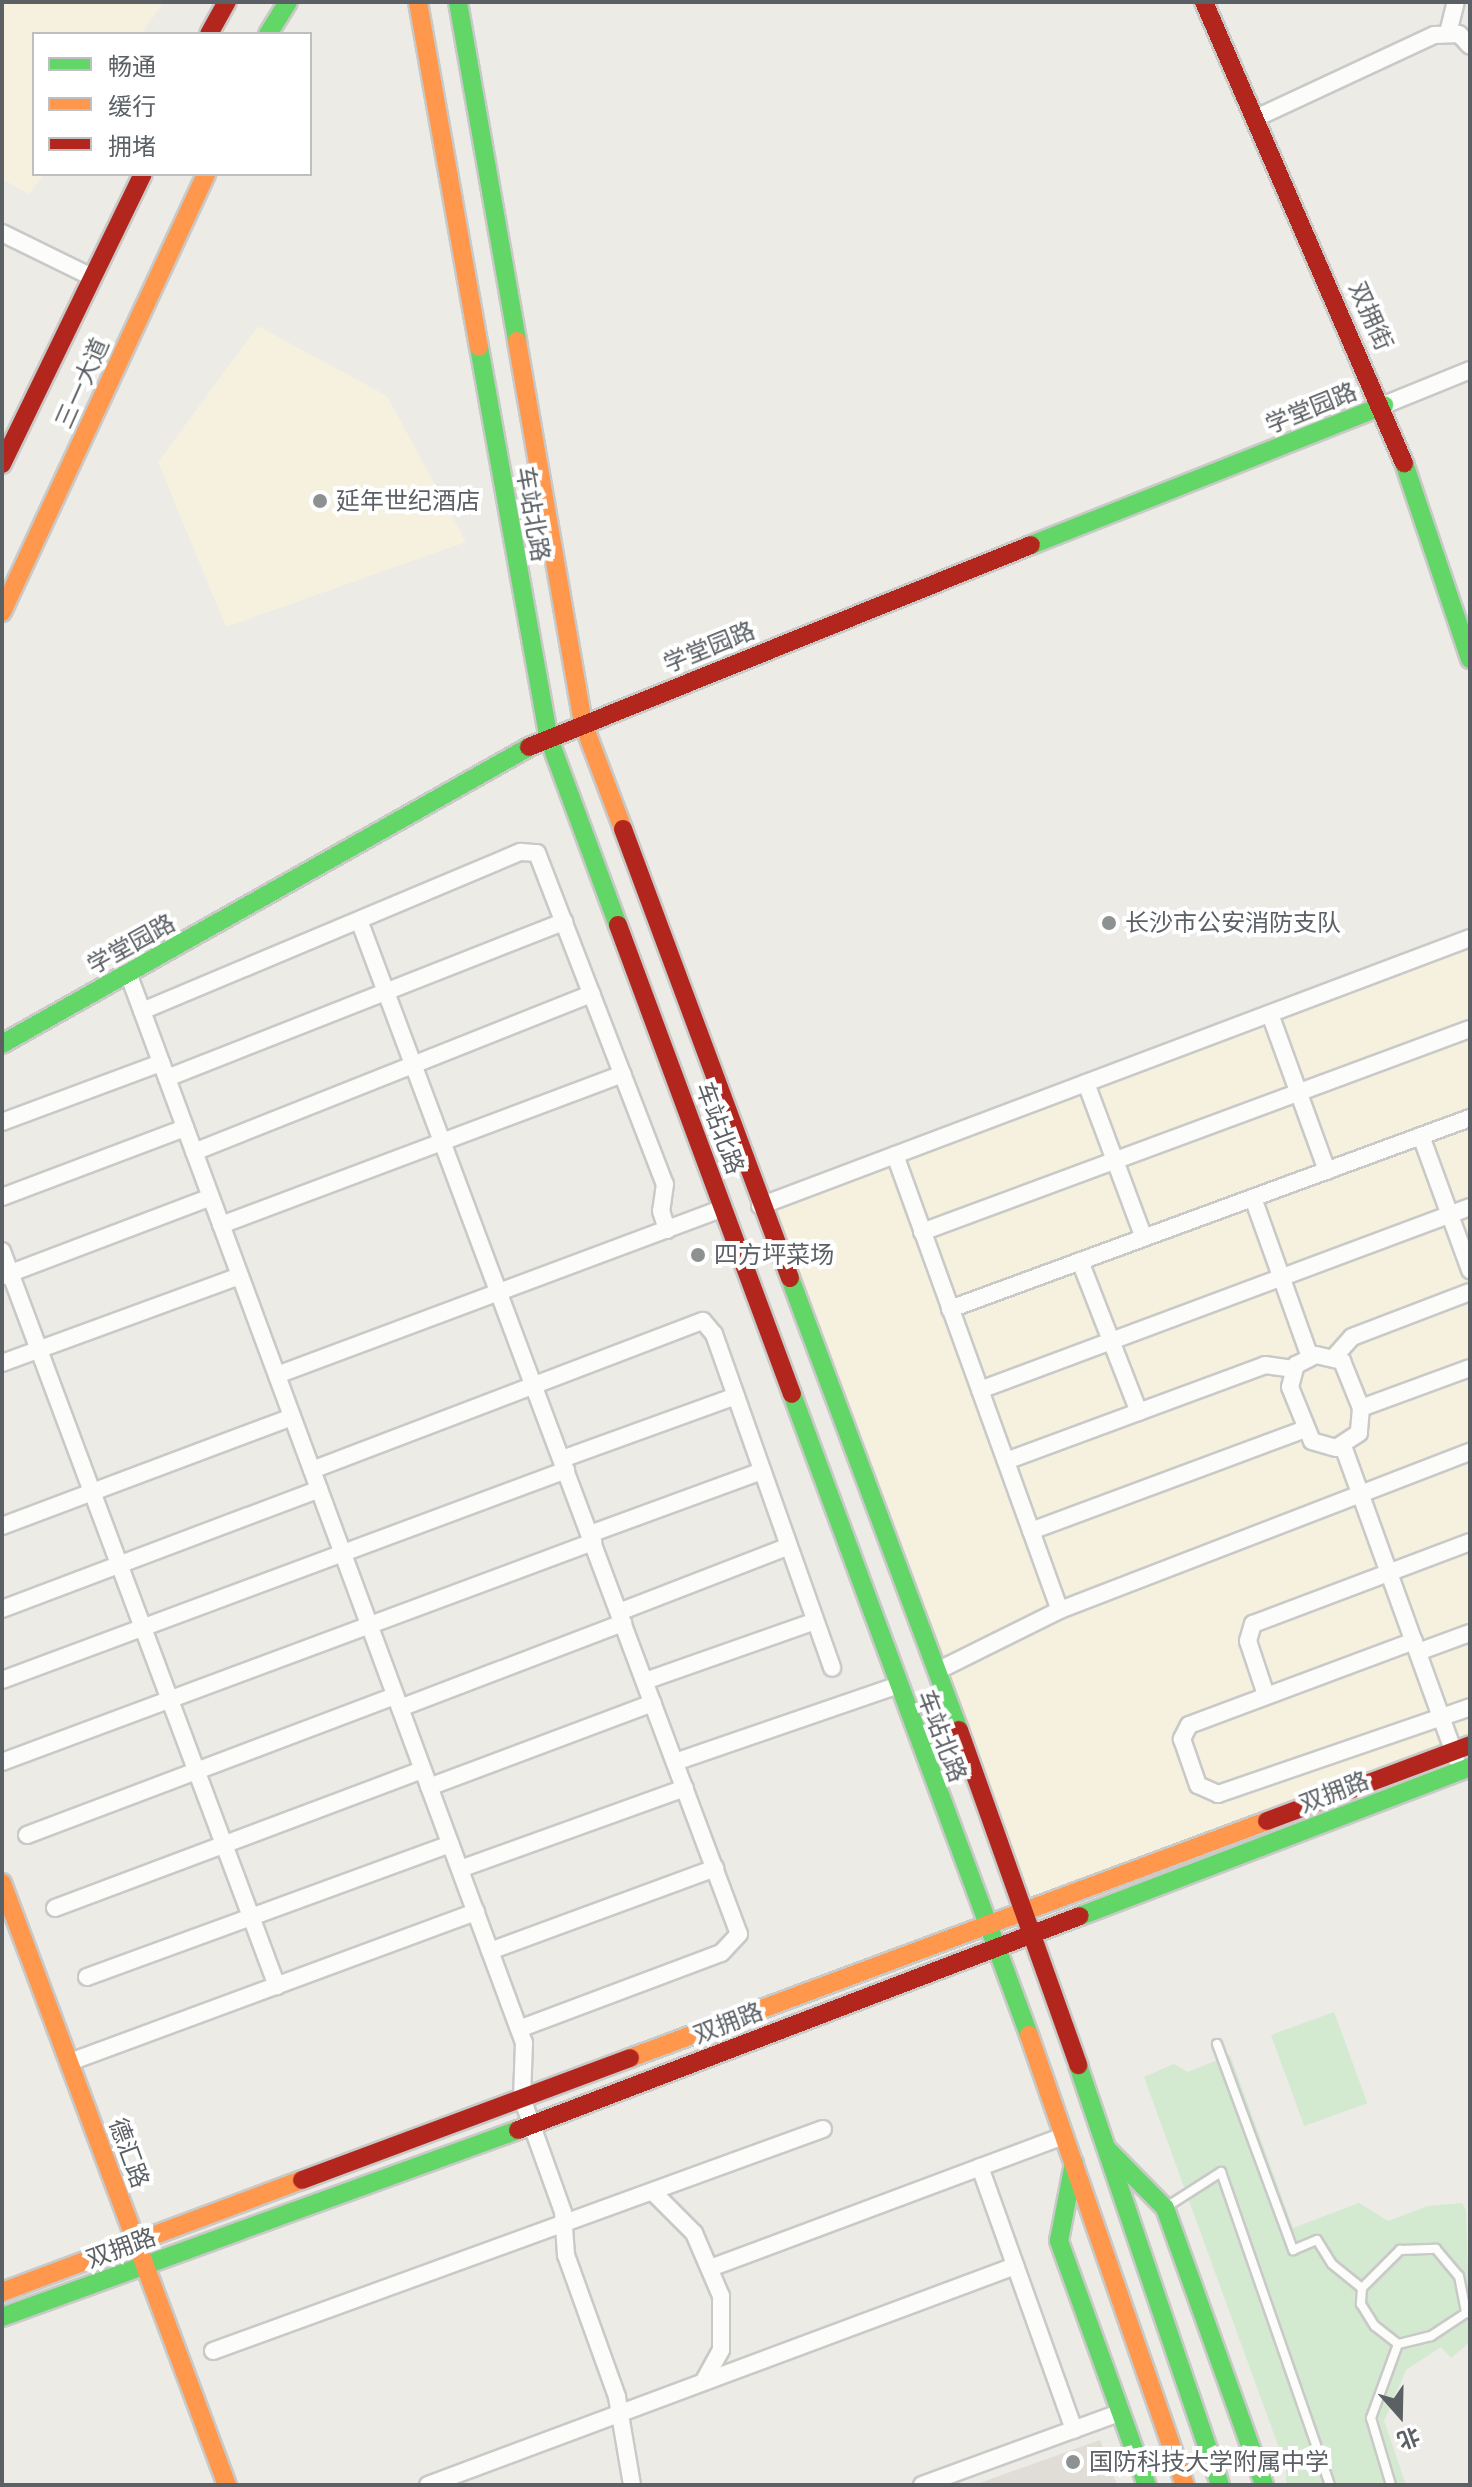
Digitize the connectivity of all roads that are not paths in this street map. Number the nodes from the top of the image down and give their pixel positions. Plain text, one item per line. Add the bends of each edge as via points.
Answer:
1 (227, 2) edge
2 (288, 2) edge
3 (418, 2) edge
4 (458, 2) edge
5 (1204, 2) edge
6 (1456, 2) edge
7 (210, 32) edge
8 (269, 32) edge
9 (1448, 33) junction
10 (1470, 46) edge
11 (1256, 118) junction
12 (142, 176) edge
13 (205, 176) edge
14 (2, 233) edge
15 (94, 278) junction
16 (1470, 370) edge
17 (1384, 405) junction
18 (2, 464) edge
19 (2, 612) edge
20 (1470, 659) edge
21 (583, 723) junction
22 (548, 736) junction
23 (564, 922) junction
24 (362, 928) dead end
25 (1470, 938) edge
26 (128, 973) junction
27 (386, 992) junction
28 (592, 994) junction
29 (142, 1011) junction
30 (1270, 1014) junction
31 (1470, 1029) edge
32 (2, 1044) edge
33 (414, 1066) junction
34 (164, 1071) junction
35 (623, 1074) junction
36 (1086, 1083) junction
37 (1298, 1092) junction
38 (1470, 1118) edge
39 (2, 1122) edge
40 (185, 1128) junction
41 (1421, 1136) junction
42 (443, 1142) junction
43 (194, 1152) junction
44 (895, 1155) junction
45 (1115, 1159) junction
46 (1327, 1171) junction
47 (2, 1197) edge
48 (211, 1197) junction
49 (1253, 1198) junction
50 (760, 1206) junction
51 (1470, 1207) edge
52 (723, 1208) junction
53 (1450, 1215) junction
54 (221, 1225) junction
55 (667, 1230) junction
56 (922, 1232) junction
57 (1144, 1238) junction
58 (2, 1251) edge
59 (1080, 1261) junction
60 (1470, 1270) edge
61 (6, 1275) edge
62 (240, 1276) junction
63 (1281, 1276) junction
64 (499, 1292) junction
65 (1470, 1292) edge
66 (950, 1309) junction
67 (1111, 1341) junction
68 (39, 1350) junction
69 (1335, 1356) junction
70 (1310, 1357) junction
71 (2, 1363) edge
72 (1470, 1368) edge
73 (1293, 1369) junction
74 (277, 1375) junction
75 (533, 1384) junction
76 (980, 1390) junction
77 (736, 1396) junction
78 (1361, 1408) junction
79 (1139, 1412) junction
80 (292, 1417) junction
81 (1305, 1429) junction
82 (1343, 1446) junction
83 (1470, 1452) edge
84 (1006, 1461) junction
85 (564, 1464) junction
86 (312, 1470) junction
87 (762, 1471) junction
88 (319, 1489) junction
89 (92, 1492) junction
90 (1360, 1494) junction
91 (2, 1526) edge
92 (1031, 1531) junction
93 (591, 1538) junction
94 (1470, 1542) edge
95 (789, 1546) junction
96 (343, 1553) junction
97 (119, 1564) junction
98 (1389, 1573) junction
99 (2, 1609) edge
100 (1060, 1610) junction
101 (621, 1617) junction
102 (815, 1621) junction
103 (370, 1626) junction
104 (143, 1628) junction
105 (1470, 1633) edge
106 (1416, 1647) junction
107 (832, 1668) dead end
108 (937, 1671) junction
109 (2, 1680) edge
110 (645, 1681) junction
111 (896, 1686) junction
112 (1266, 1695) junction
113 (170, 1700) junction
114 (398, 1702) junction
115 (653, 1703) junction
116 (1470, 1707) edge
117 (1442, 1718) junction
118 (1462, 1748) edge
119 (2, 1762) edge
120 (675, 1762) junction
121 (1465, 1769) edge
122 (422, 1770) junction
123 (197, 1772) junction
124 (429, 1787) junction
125 (685, 1788) junction
126 (27, 1835) dead end
127 (223, 1842) junction
128 (450, 1844) junction
129 (715, 1868) junction
130 (460, 1869) junction
131 (2, 1883) edge
132 (1024, 1905) junction
133 (55, 1908) dead end
134 (476, 1912) junction
135 (251, 1916) junction
136 (988, 1919) junction
137 (1032, 1932) junction
138 (997, 1944) junction
139 (490, 1951) junction
140 (87, 1977) dead end
141 (277, 1986) junction
142 (519, 2029) junction
143 (1217, 2044) dead end
144 (70, 2062) junction
145 (522, 2098) junction
146 (532, 2125) junction
147 (823, 2129) dead end
148 (1064, 2136) junction
149 (1108, 2150) junction
150 (1074, 2163) junction
151 (980, 2167) junction
152 (654, 2193) junction
153 (1165, 2208) junction
154 (564, 2224) junction
155 (135, 2243) junction
156 (143, 2265) junction
157 (1015, 2266) junction
158 (713, 2267) junction
159 (1362, 2288) junction
160 (2, 2292) edge
161 (2, 2317) edge
162 (1398, 2344) junction
163 (213, 2351) dead end
164 (704, 2381) junction
165 (1121, 2412) junction
166 (619, 2413) junction
167 (1074, 2430) junction
168 (227, 2485) edge
169 (428, 2485) edge
170 (632, 2485) edge
171 (922, 2485) edge
172 (1147, 2485) edge
173 (1185, 2485) edge
174 (1220, 2485) edge
175 (1264, 2485) edge
176 (1330, 2485) edge
177 (1391, 2485) edge

1 - 7 main road
2 - 8 main road
3 - 22 main road, 车站北路
4 - 21 main road, 车站北路
5 - 11 main road, 双拥街
6 - 9 street
9 - 10 street
9 - 11 street
11 - 17 main road, 双拥街
12 - 15 main road, 三一大道
13 - 19 main road, 三一大道
14 - 15 street
15 - 18 main road, 三一大道
16 - 17 street, 学堂园路
17 - 20 main road, 双拥街
17 - 21 main road, 学堂园路
21 - 22 main road, 学堂园路
21 - 50 main road, 车站北路
22 - 26 main road, 学堂园路
22 - 52 main road, 车站北路
23 - 27 street
23 - 28 street
23 - 29 street via 541,859 521,852
24 - 27 street
25 - 30 street
26 - 29 street
26 - 32 main road, 学堂园路
27 - 33 street
27 - 34 street
28 - 33 street
28 - 35 street
29 - 34 street
30 - 36 street
30 - 37 street
31 - 37 street
33 - 42 street
33 - 43 street
34 - 39 street
34 - 40 street
35 - 42 street
35 - 55 street via 665,1184 661,1211
36 - 44 street
36 - 45 street
37 - 45 street
37 - 46 street
38 - 41 street
40 - 43 street
40 - 47 street
41 - 46 street
41 - 53 street
42 - 54 street
42 - 64 street
43 - 48 street
44 - 50 street
44 - 56 street
45 - 56 street
45 - 57 street
46 - 49 street
48 - 54 street
48 - 61 street
49 - 57 street
49 - 63 street
50 - 108 main road, 车站北路
51 - 53 street
52 - 55 street
52 - 111 main road, 车站北路
53 - 60 street
53 - 63 street
54 - 62 street
55 - 64 street
56 - 66 street
57 - 59 street
58 - 61 street
59 - 66 street
59 - 67 street
61 - 68 street
62 - 68 street
62 - 74 street
63 - 67 street
63 - 70 street
64 - 74 street
64 - 75 street
65 - 69 street via 1352,1337
66 - 76 street
67 - 76 street
67 - 79 street
68 - 71 street
68 - 89 street
69 - 70 street
69 - 78 street
70 - 73 street
72 - 78 street
73 - 79 street via 1265,1365
73 - 81 street via 1290,1387
74 - 80 street
75 - 77 street via 703,1321
75 - 85 street
75 - 86 street
76 - 84 street
77 - 85 street
77 - 87 street
78 - 82 street via 1363,1427
79 - 84 street
80 - 86 street
80 - 89 street
81 - 82 street via 1319,1447
81 - 92 street
82 - 90 street
83 - 90 street
84 - 92 street
85 - 93 street
85 - 96 street
86 - 88 street
87 - 93 street
87 - 95 street
88 - 96 street
88 - 97 street
89 - 91 street
89 - 97 street
90 - 98 street
90 - 100 street
92 - 100 street
93 - 101 street
93 - 103 street
94 - 98 street
95 - 101 street
95 - 102 street
96 - 103 street
96 - 104 street
97 - 99 street
97 - 104 street
98 - 106 street
98 - 112 street via 1253,1624 1248,1641
100 - 108 street
101 - 110 street
101 - 114 street
102 - 107 street
102 - 110 street
103 - 113 street
103 - 114 street
104 - 109 street
104 - 113 street
105 - 106 street
106 - 112 street
106 - 117 street
108 - 132 main road, 车站北路
110 - 115 street
111 - 120 street
111 - 136 main road, 车站北路
112 - 117 street via 1183,1732 1198,1785 1209,1794
113 - 119 street
113 - 123 street
114 - 122 street
114 - 123 street
115 - 120 street
115 - 124 street
116 - 117 street
117 - 118 street
118 - 121 street
118 - 132 main road, 双拥路
120 - 125 street
121 - 137 main road, 双拥路
122 - 124 street
122 - 127 street
123 - 126 street
123 - 127 street
124 - 128 street
125 - 129 street
125 - 130 street
127 - 133 street
127 - 135 street
128 - 130 street
128 - 135 street
129 - 139 street
129 - 142 street via 739,1934 733,1947
130 - 134 street
131 - 144 main road, 德汇路
132 - 136 main road, 双拥路
132 - 137 main road, 车站北路
134 - 139 street
134 - 141 street
135 - 140 street
135 - 141 street
136 - 138 main road, 车站北路
136 - 145 main road, 双拥路
137 - 138 main road, 双拥路
137 - 149 main road, 车站北路
138 - 146 main road, 双拥路
138 - 148 main road, 车站北路
139 - 142 street
141 - 144 street
142 - 145 street via 526,2054
143 - 159 lane via 1293,2250 1317,2240 1332,2264
144 - 155 main road, 德汇路
145 - 146 street
145 - 155 main road, 双拥路
146 - 154 street
146 - 156 main road, 双拥路
147 - 152 street
148 - 150 main road, 车站北路
148 - 151 street
149 - 153 main road
149 - 174 main road, 车站北路 via 1128,2223
150 - 165 main road via 1059,2241
150 - 173 main road, 车站北路
151 - 157 street
151 - 158 street
152 - 154 street
152 - 158 street via 678,2210
153 - 175 main road
153 - 176 lane via 1221,2172
154 - 163 street
154 - 166 street via 566,2255
155 - 156 main road, 德汇路
155 - 160 main road, 双拥路
156 - 161 main road, 双拥路
156 - 168 main road, 德汇路
157 - 164 street
157 - 167 street
158 - 164 street via 724,2332
159 - 162 lane via 1361,2304
159 - 162 lane via 1400,2250 1436,2249 1459,2276 1466,2313 1431,2336
162 - 177 lane via 1371,2418
164 - 166 street
165 - 167 street
165 - 172 main road
166 - 169 street
166 - 170 street
167 - 171 street

